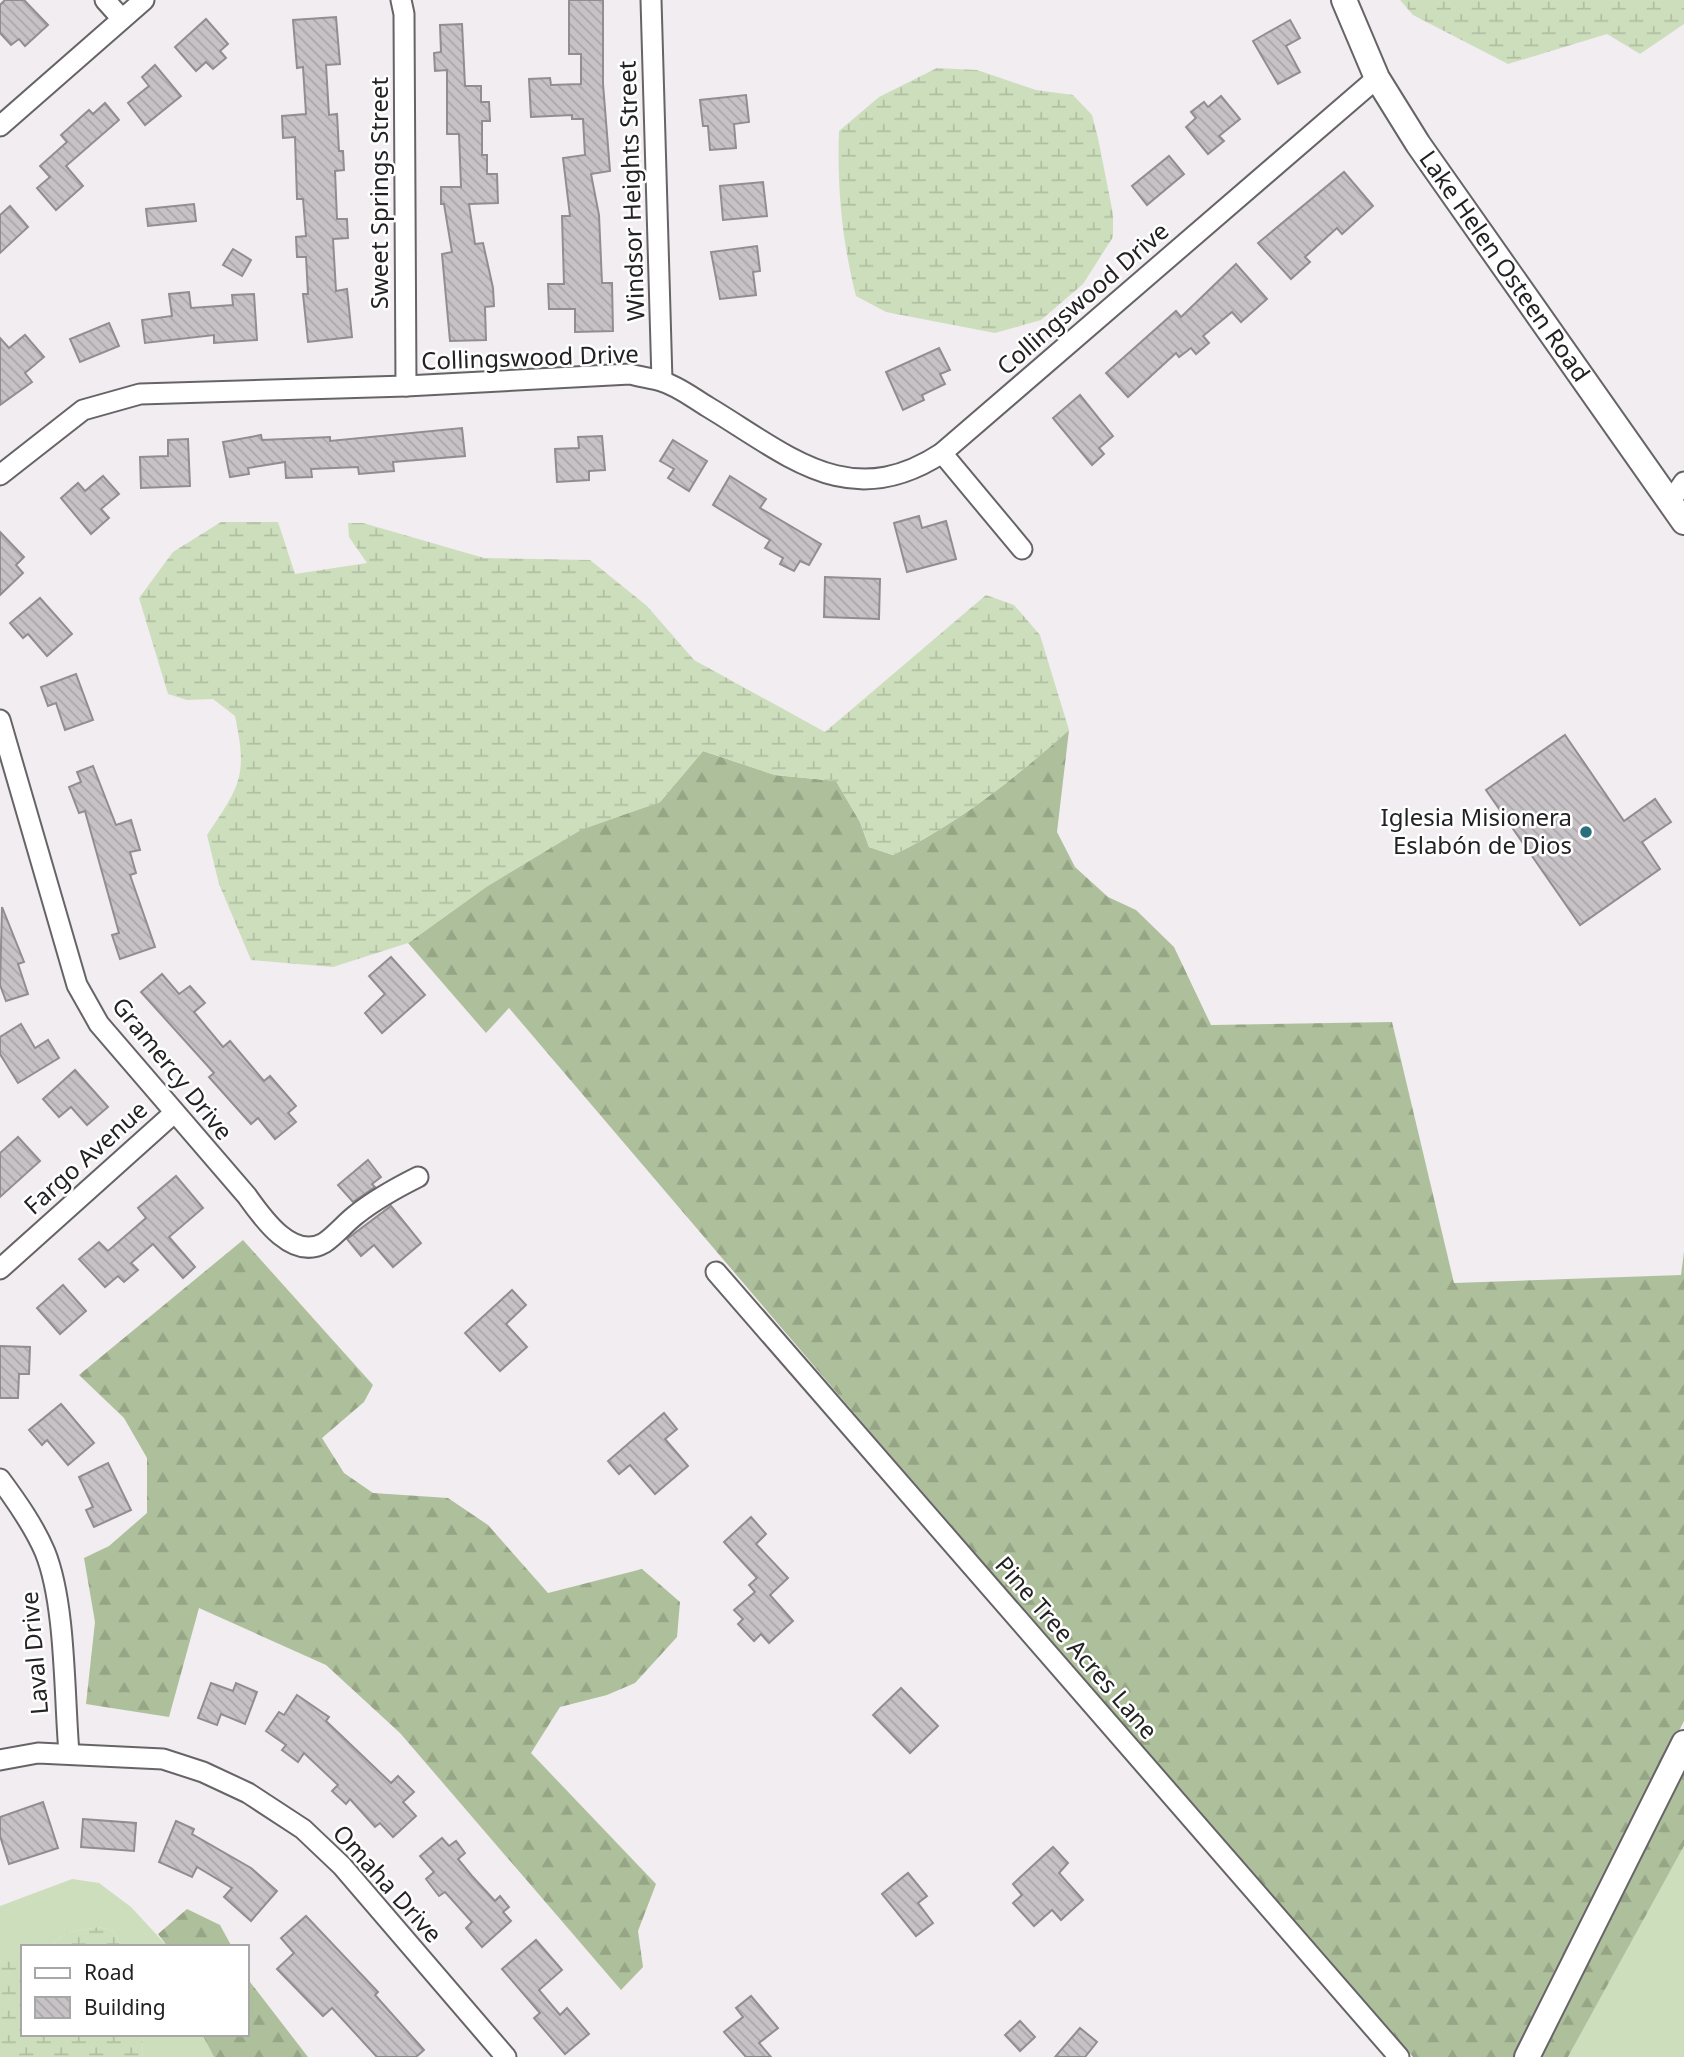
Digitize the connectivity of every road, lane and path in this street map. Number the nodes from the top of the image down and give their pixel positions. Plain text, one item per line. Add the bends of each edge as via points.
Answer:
1 (105, 0) edge
2 (144, 0) edge
3 (401, 0) edge
4 (650, 0) edge
5 (1344, 0) edge
6 (122, 19) junction
7 (1377, 78) junction
8 (0, 125) edge
9 (662, 381) junction
10 (406, 386) junction
11 (942, 453) junction
12 (0, 475) edge
13 (1679, 502) edge
14 (1022, 549) dead end
15 (0, 720) edge
16 (174, 1113) junction
17 (418, 1177) dead end
18 (0, 1269) edge
19 (716, 1272) dead end
20 (0, 1479) edge
21 (1684, 1742) edge
22 (69, 1753) junction
23 (0, 1760) edge
24 (506, 2057) edge
25 (1399, 2057) edge
26 (1527, 2057) edge

1 - 6 street
2 - 6 street
3 - 10 street, Sweet Springs Street
4 - 9 street, Windsor Heights Street
5 - 7 street, Lake Helen Osteen Road
6 - 8 street
7 - 11 street, Collingswood Drive
7 - 13 street, Lake Helen Osteen Road via 1505,271
9 - 10 street, Collingswood Drive via 630,374
9 - 11 street, Collingswood Drive via 819,473 861,481 894,477
10 - 12 street, Collingswood Drive via 140,394 83,410
11 - 14 street
15 - 16 street, Gramercy Drive via 77,985 99,1024
16 - 17 street, Gramercy Drive via 267,1224 303,1246 321,1245 384,1194
16 - 18 street, Fargo Avenue
19 - 25 street, Pine Tree Acres Lane
20 - 22 street, Laval Drive via 45,1552 57,1591
21 - 26 street
22 - 23 street, Omaha Drive
22 - 24 street, Omaha Drive via 163,1759 248,1793 303,1829 342,1866

